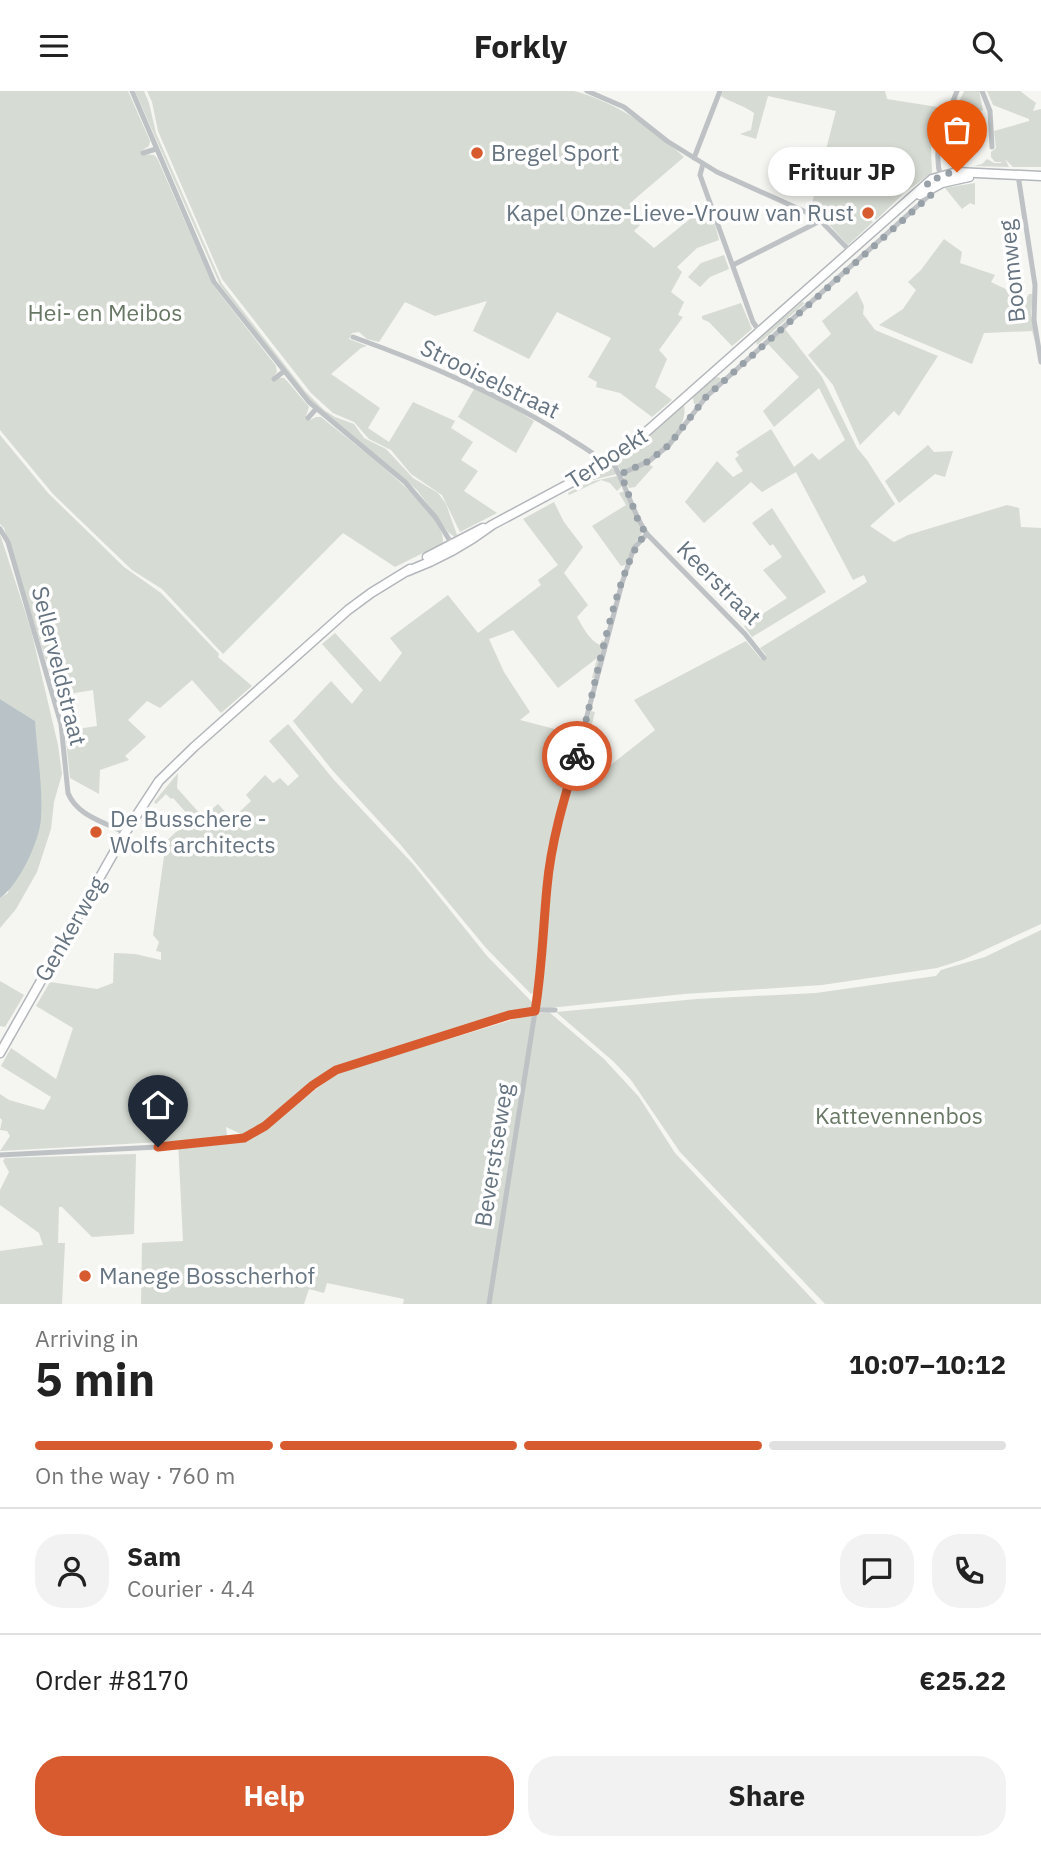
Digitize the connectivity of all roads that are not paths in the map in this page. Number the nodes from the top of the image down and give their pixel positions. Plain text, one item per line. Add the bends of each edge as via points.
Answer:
1 (132, 91) edge
2 (586, 91) edge
3 (720, 91) edge
4 (957, 91) edge
5 (982, 91) edge
6 (992, 147) dead end
7 (156, 149) junction
8 (143, 153) dead end
9 (694, 158) junction
10 (703, 164) junction
11 (1018, 175) junction
12 (1041, 176) edge
13 (941, 179) junction
14 (928, 186) junction
15 (822, 220) junction
16 (851, 251) junction
17 (733, 265) junction
18 (760, 332) junction
19 (353, 337) dead end
20 (1039, 338) edge
21 (1041, 362) edge
22 (283, 372) junction
23 (274, 379) dead end
24 (316, 409) junction
25 (308, 418) dead end
26 (608, 463) junction
27 (621, 474) junction
28 (0, 529) edge
29 (646, 534) junction
30 (453, 546) junction
31 (764, 658) dead end
32 (260, 688) joint
33 (122, 831) junction
34 (555, 1010) dead end
35 (535, 1011) junction
36 (0, 1052) edge
37 (0, 1155) edge
38 (489, 1304) edge

1 - 7 street
2 - 9 street via 624,107
3 - 9 street
4 - 13 street via 938,141
5 - 6 street via 990,111
7 - 8 street
7 - 22 street via 214,282
9 - 10 street
10 - 15 street
10 - 17 street via 700,175
11 - 12 main road, Terboekt
11 - 13 main road, Terboekt via 957,172
11 - 20 street, Boomweg
13 - 14 main road, Terboekt
14 - 16 main road, Terboekt
14 - 27 street, Terboekt via 932,194 706,397 669,445
15 - 16 street
15 - 17 street
16 - 18 main road, Terboekt
17 - 18 street
18 - 26 main road, Terboekt
19 - 26 street, Strooiselstraat via 509,402
20 - 21 street, Boomweg
22 - 23 street
22 - 24 street
24 - 25 street
24 - 30 street via 405,482 436,517
26 - 27 street, Strooiselstraat
26 - 30 main road, Terboekt
27 - 29 street, Strooiselstraat
28 - 33 street, Sellerveldstraat via 8,542 61,724 72,803
29 - 31 street, Keerstraat via 746,633
29 - 35 street, Beverstseweg via 634,548 622,583 563,803 547,886
30 - 32 main road, Terboekt via 361,600
32 - 33 main road, Genkerweg via 159,781
33 - 36 main road, Genkerweg
34 - 35 street
35 - 37 street via 509,1015 336,1070 244,1138
35 - 38 street, Beverstseweg

